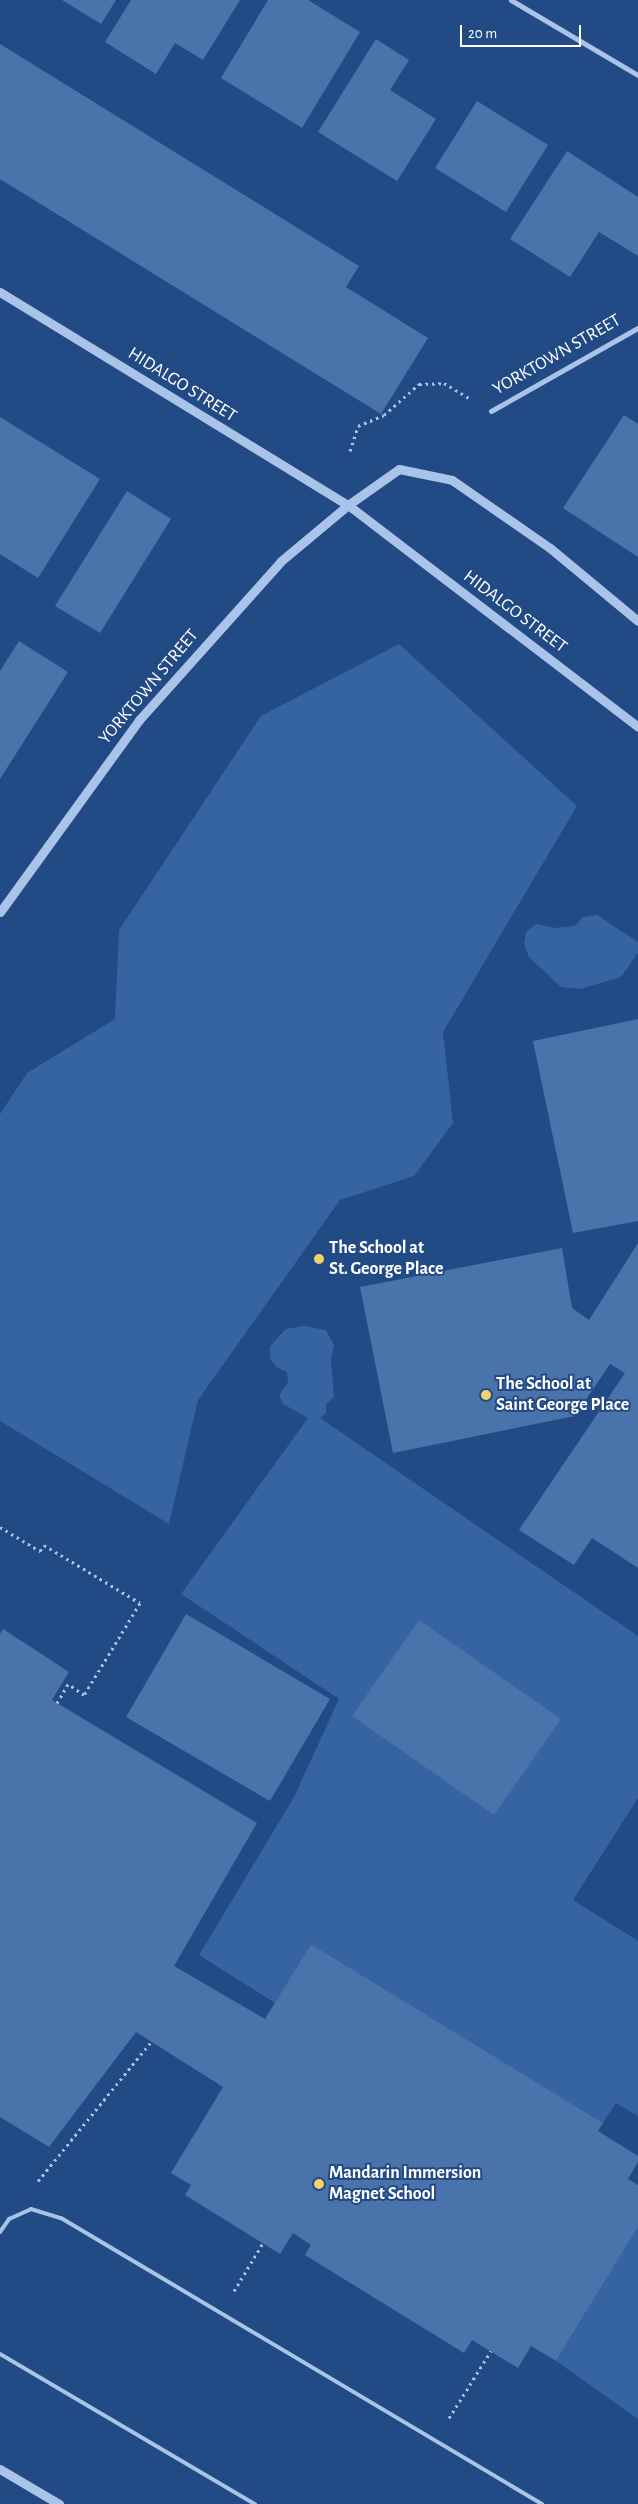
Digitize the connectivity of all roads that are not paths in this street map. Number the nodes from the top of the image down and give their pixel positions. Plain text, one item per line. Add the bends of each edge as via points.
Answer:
1 (511, 0) edge
2 (638, 74) edge
3 (0, 292) edge
4 (638, 328) edge
5 (491, 411) road end
6 (348, 505) junction
7 (638, 621) edge
8 (638, 727) edge
9 (3, 901) edge
10 (0, 912) edge
11 (0, 2232) edge
12 (0, 2354) edge
13 (0, 2469) edge
14 (59, 2504) edge
15 (255, 2504) edge
16 (542, 2504) edge

1 - 2 street
3 - 6 street, HIDALGO STREET
4 - 5 street, YORKTOWN STREET
6 - 7 street via 399,469 452,480 550,548
6 - 8 street, HIDALGO STREET
6 - 9 street, YORKTOWN STREET via 292,550 139,720
9 - 10 street, YORKTOWN STREET
11 - 16 lane via 9,2219 31,2209 61,2218
12 - 15 lane
13 - 14 street

